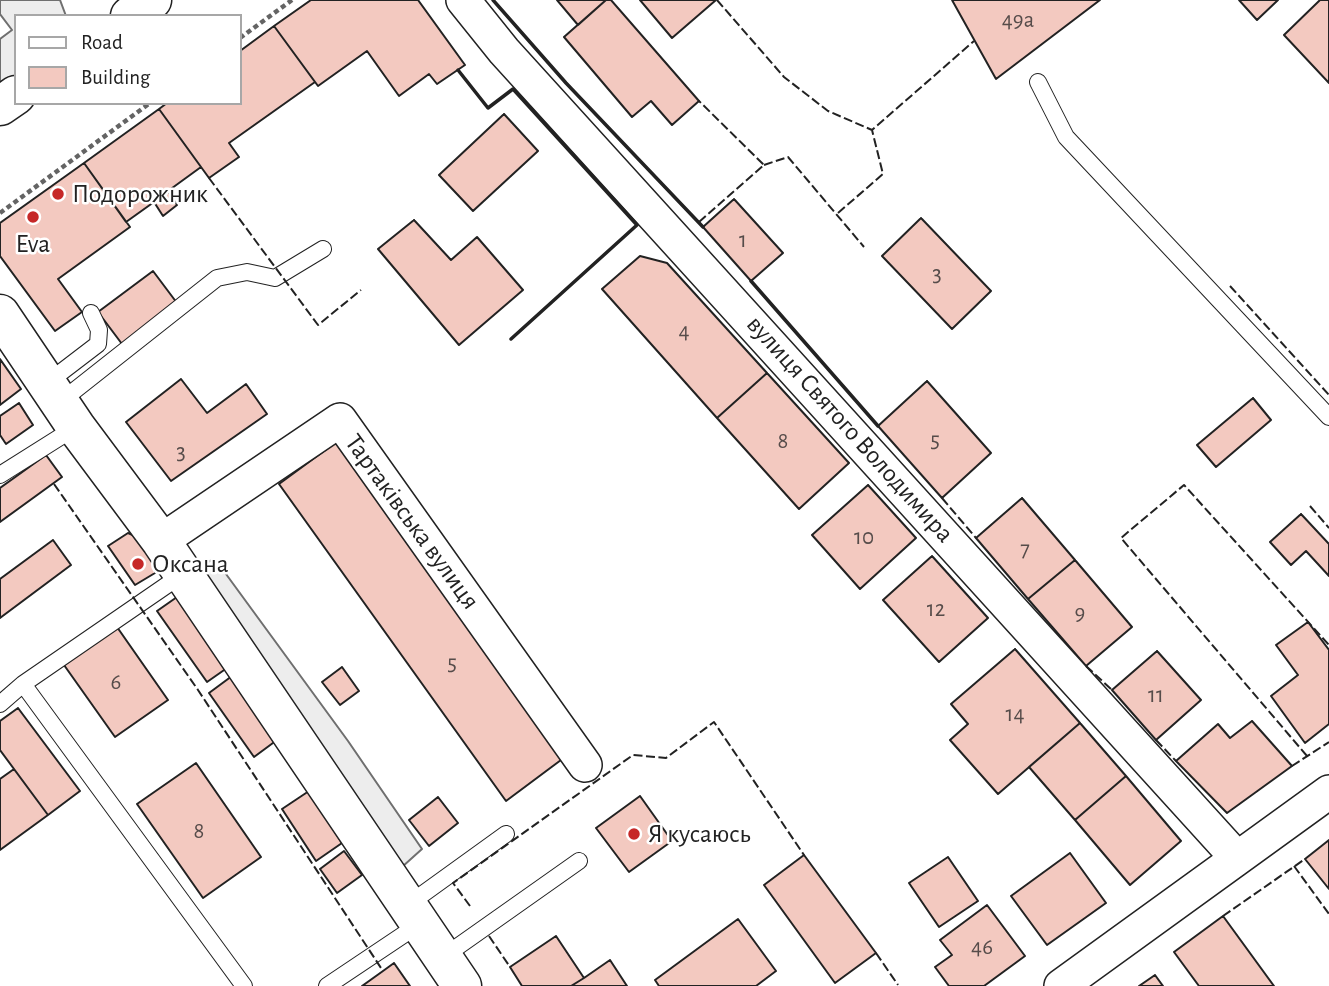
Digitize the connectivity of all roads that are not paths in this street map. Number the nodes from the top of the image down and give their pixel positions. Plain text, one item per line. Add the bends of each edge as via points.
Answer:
1 (152, 0) edge
2 (463, 0) edge
3 (133, 14) edge
4 (1038, 82) dead end
5 (323, 249) dead end
6 (91, 313) dead end
7 (0, 314) edge
8 (61, 404) junction
9 (1329, 417) edge
10 (0, 475) edge
11 (161, 541) junction
12 (183, 574) junction
13 (23, 684) junction
14 (0, 704) edge
15 (585, 765) dead end
16 (1329, 792) edge
17 (506, 834) dead end
18 (1237, 858) junction
19 (579, 861) dead end
20 (415, 914) junction
21 (453, 972) edge
22 (244, 986) edge
23 (327, 986) edge
24 (1060, 986) edge

1 - 3 street
2 - 18 street, вулиця Святого Володимира via 504,51
4 - 9 lane via 1066,137
5 - 8 lane via 275,278 247,272 216,278
6 - 8 lane via 99,330 98,344
7 - 8 street
8 - 10 lane
8 - 11 street
11 - 12 street
11 - 15 street, Тартаківська вулиця via 340,420
12 - 13 lane
12 - 20 street
13 - 14 lane
13 - 22 lane
16 - 18 street
17 - 20 lane
18 - 24 street
19 - 21 lane
20 - 21 street
20 - 23 lane

